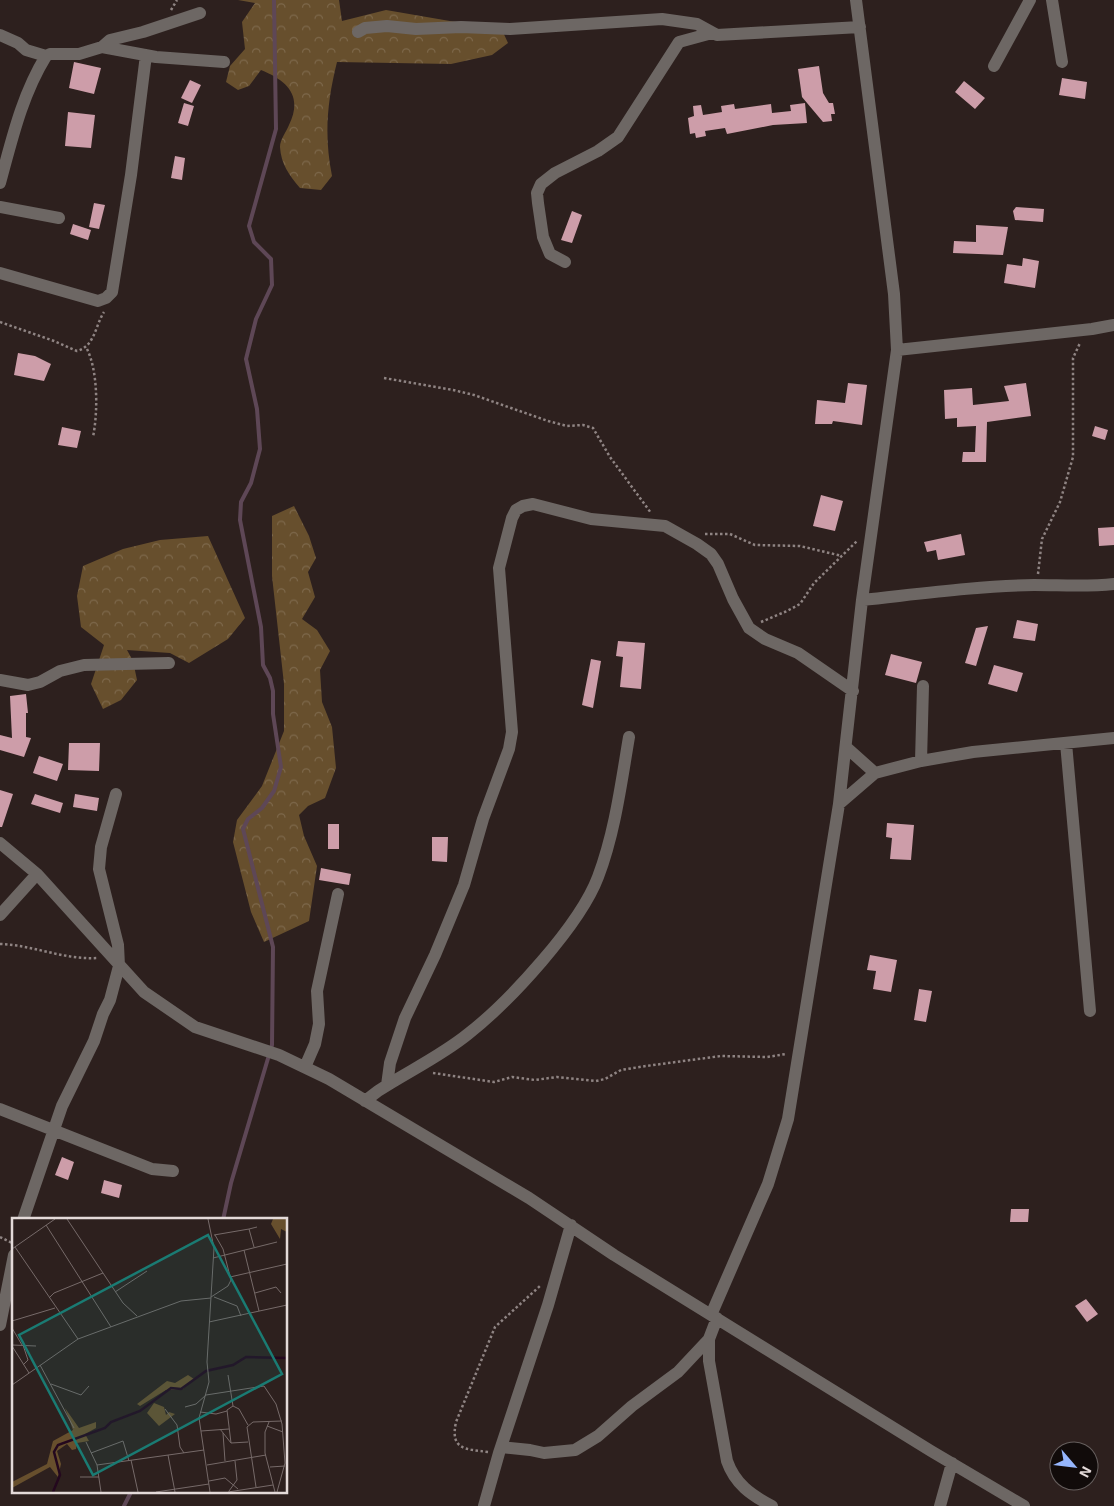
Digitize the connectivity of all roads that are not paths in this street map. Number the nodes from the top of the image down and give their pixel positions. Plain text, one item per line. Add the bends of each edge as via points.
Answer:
1 (856, 0) edge
2 (1030, 0) edge
3 (1052, 0) edge
4 (200, 13) dead end
5 (860, 27) junction
6 (358, 32) dead end
7 (712, 33) junction
8 (0, 35) edge
9 (102, 47) junction
10 (146, 55) junction
11 (46, 56) junction
12 (224, 62) dead end
13 (1062, 62) dead end
14 (994, 66) dead end
15 (0, 183) edge
16 (0, 207) edge
17 (59, 218) dead end
18 (565, 262) dead end
19 (0, 273) edge
20 (1114, 325) edge
21 (896, 350) junction
22 (1114, 584) edge
23 (862, 600) junction
24 (169, 663) dead end
25 (0, 680) edge
26 (923, 686) dead end
27 (853, 692) junction
28 (629, 737) dead end
29 (1114, 738) edge
30 (1066, 743) junction
31 (846, 748) junction
32 (921, 761) junction
33 (875, 773) junction
34 (116, 794) dead end
35 (839, 804) junction
36 (0, 843) edge
37 (37, 874) junction
38 (338, 894) dead end
39 (0, 916) edge
40 (115, 962) junction
41 (1090, 1011) dead end
42 (305, 1067) junction
43 (387, 1085) junction
44 (366, 1102) junction
45 (0, 1109) edge
46 (53, 1130) junction
47 (173, 1171) dead end
48 (24, 1218) edge
49 (571, 1225) junction
50 (12, 1265) edge
51 (714, 1316) junction
52 (0, 1325) edge
53 (709, 1340) junction
54 (500, 1450) junction
55 (952, 1463) junction
56 (484, 1506) edge
57 (772, 1506) edge
58 (940, 1506) edge
59 (1024, 1506) edge

1 - 5 street
2 - 14 street
3 - 13 street
4 - 9 street via 116,38
5 - 7 street
5 - 21 street via 894,294
6 - 7 street via 365,28 388,26 518,29 662,19 697,24
7 - 18 street via 679,42 618,137 541,184 537,193 543,237 550,254
8 - 11 street via 26,50
9 - 10 street
9 - 11 street via 79,54
10 - 12 street
10 - 19 street via 112,292 98,301
11 - 15 street via 21,110
16 - 17 street
20 - 21 street
21 - 23 street
22 - 23 street via 1086,587 1034,585
23 - 27 street
24 - 25 street via 84,665 28,685
26 - 32 street
27 - 31 street
27 - 43 street via 798,653 765,639 749,628 711,554 683,536 659,524 591,519 533,504 516,510 502,552 499,584 512,732 509,749 483,819 464,885 405,1018 390,1063
28 - 43 street via 612,830 598,879 576,920 496,1009 468,1035
29 - 30 street
30 - 32 street via 973,752
30 - 41 street
31 - 33 street
31 - 35 street
32 - 33 street
33 - 35 street
34 - 40 street via 98,869 118,945
35 - 51 street via 781,1148
36 - 37 street
37 - 39 street
37 - 40 street
38 - 42 street via 317,991 319,1024
40 - 42 street via 144,992 194,1027
40 - 46 street via 110,1000
42 - 44 street
43 - 44 street
44 - 49 street
45 - 46 street
46 - 47 street via 152,1169
46 - 48 street
49 - 51 street
49 - 54 street
50 - 52 street
51 - 53 street
51 - 55 street
53 - 54 street via 678,1372 598,1436 575,1450 544,1453
53 - 57 street via 709,1361 726,1461 742,1487
54 - 56 street
55 - 58 street
55 - 59 street

